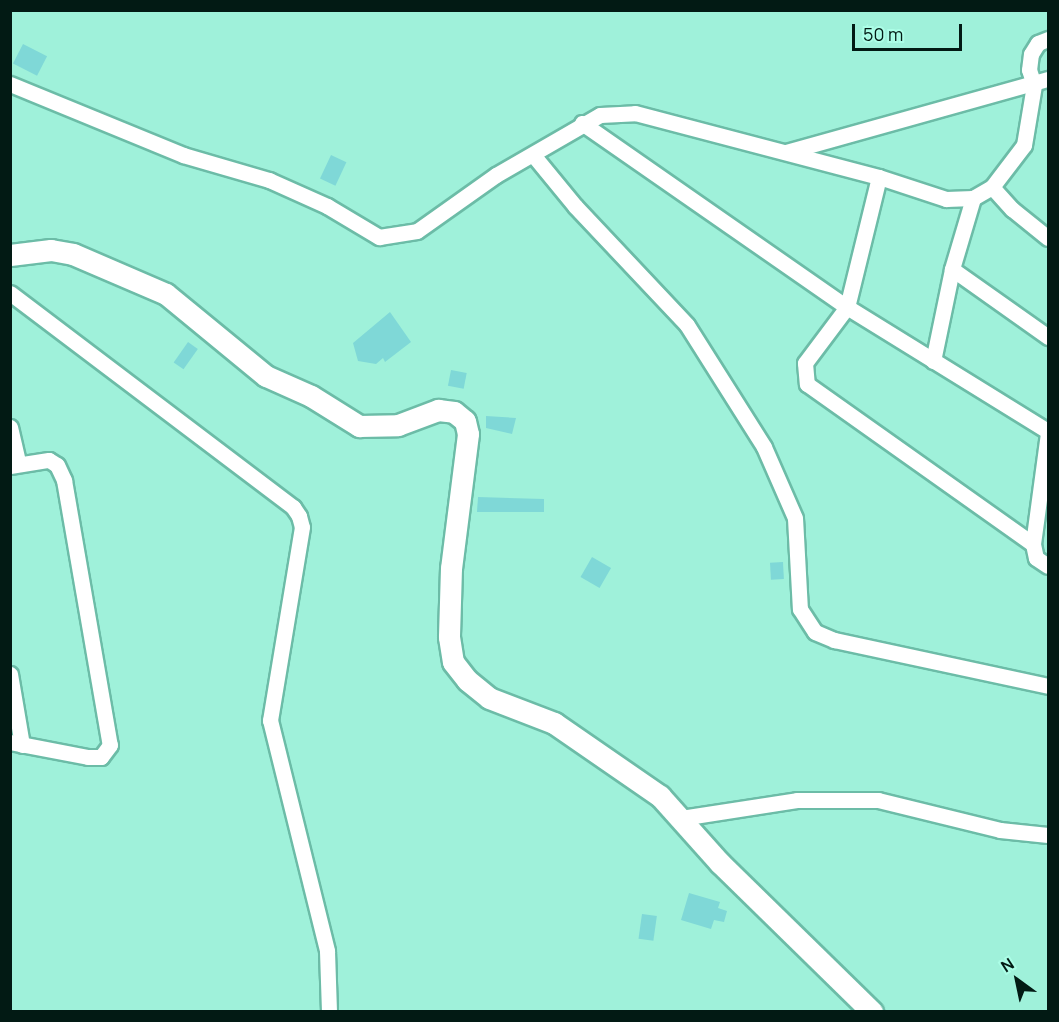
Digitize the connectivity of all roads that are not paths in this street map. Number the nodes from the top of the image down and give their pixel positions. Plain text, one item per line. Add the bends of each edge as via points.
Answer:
1 (1048, 39) edge
2 (1042, 82) edge
3 (10, 84) edge
4 (582, 123) junction
5 (784, 152) junction
6 (534, 156) junction
7 (879, 177) junction
8 (992, 187) junction
9 (973, 198) junction
10 (1048, 238) edge
11 (10, 255) edge
12 (952, 269) junction
13 (10, 293) edge
14 (848, 307) junction
15 (1048, 337) edge
16 (933, 361) junction
17 (10, 427) edge
18 (1048, 432) edge
19 (14, 464) edge
20 (1033, 544) junction
21 (1048, 566) edge
22 (10, 674) edge
23 (1048, 686) edge
24 (16, 744) edge
25 (681, 818) junction
26 (1048, 835) edge
27 (329, 1011) edge
28 (872, 1011) edge

1 - 2 street via 1038,43 1031,54 1029,70
2 - 5 street
2 - 8 street via 1024,145
3 - 6 street via 183,155 269,180 327,206 379,237 417,231 496,175
4 - 5 street via 600,115 634,112
4 - 6 street
4 - 14 street
5 - 7 street
6 - 23 street via 574,206 687,325 764,447 795,518 800,609 815,632 834,640
7 - 9 street via 946,199
7 - 14 street
8 - 9 street
8 - 10 street
9 - 12 street
11 - 25 main road via 51,250 73,254 166,294 266,376 311,396 359,426 398,425 438,410 454,412 465,421 468,434 451,568 449,637 453,662 489,698 554,723 591,746 643,782
12 - 15 street
12 - 16 street
13 - 27 street via 293,507 299,516 302,527 270,720 327,951
14 - 16 street
14 - 20 street via 805,363 807,384
16 - 18 street
17 - 19 street
18 - 20 street
19 - 24 street via 48,460 57,465 64,480 110,745 101,757
20 - 21 street via 1036,558
22 - 24 street
25 - 26 street via 797,800 878,800 1000,830
25 - 28 main road via 720,863

